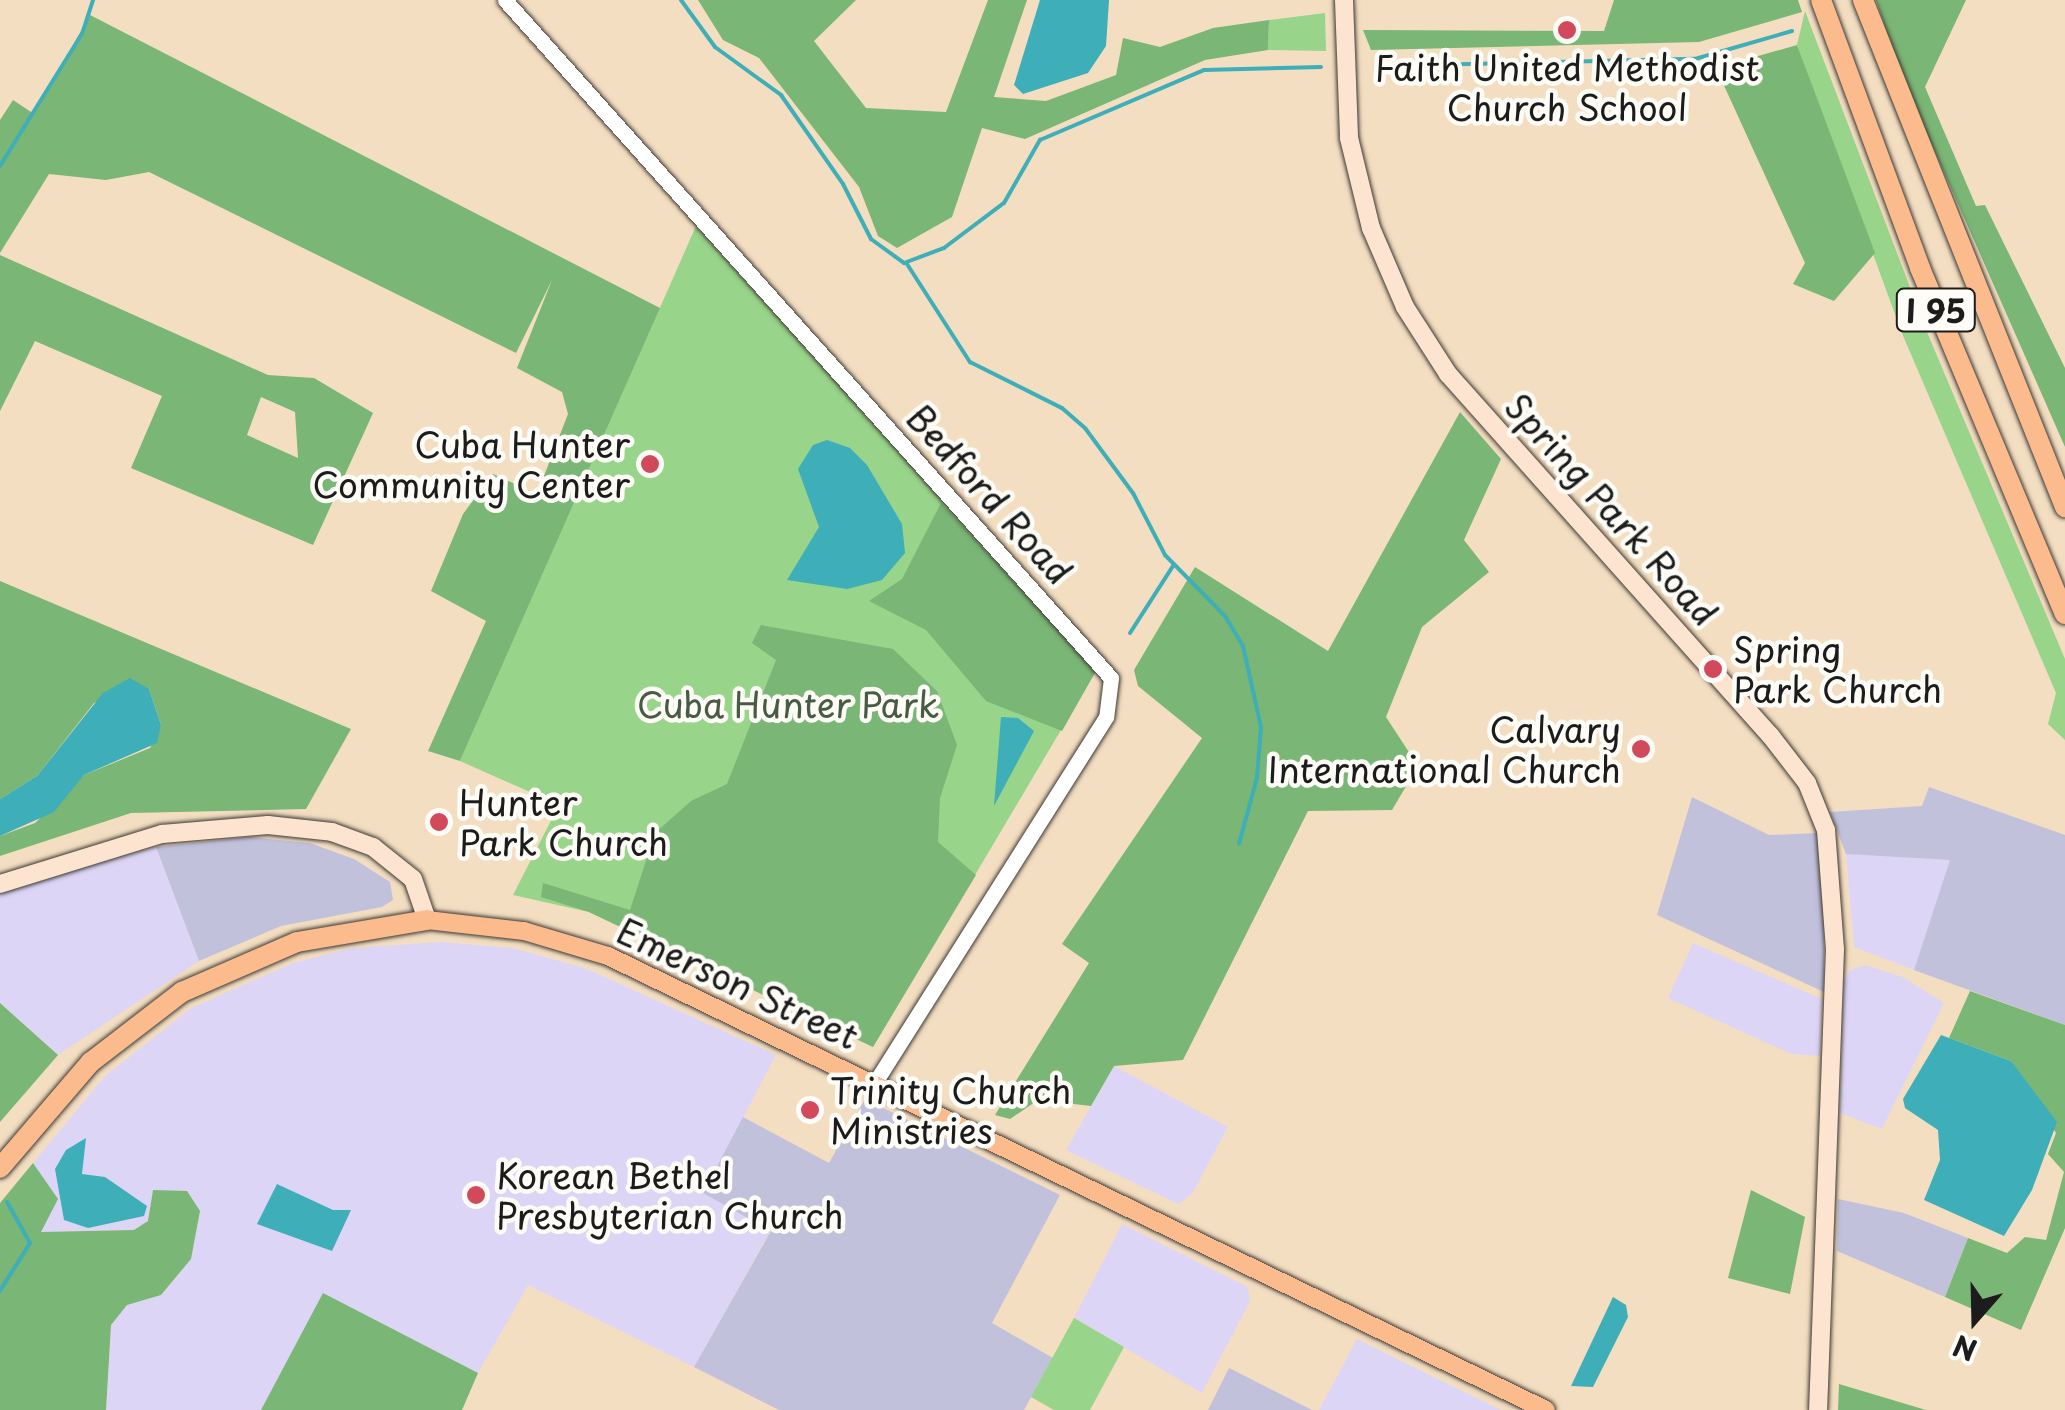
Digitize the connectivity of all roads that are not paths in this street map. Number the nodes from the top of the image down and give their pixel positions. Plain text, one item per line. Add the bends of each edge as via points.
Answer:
1 (505, 0) edge
2 (1344, 0) edge
3 (1821, 0) edge
4 (1863, 0) edge
5 (2065, 507) edge
6 (2065, 614) edge
7 (0, 884) edge
8 (427, 920) junction
9 (876, 1083) junction
10 (0, 1168) edge
11 (1546, 1410) edge
12 (1818, 1410) edge

1 - 9 street, Bedford Road via 1111,678 1106,716
2 - 12 main road, Spring Park Road via 1352,151 1371,228 1415,323 1448,374 1770,734 1806,783 1826,830 1836,949
3 - 6 highway, I 95 via 1914,253
4 - 5 highway, I 95
7 - 8 main road via 174,831 268,826 332,832 373,846 413,879
8 - 9 main road, Emerson Street via 524,930 608,956
8 - 10 highway via 296,942 182,992 108,1046
9 - 11 main road, Emerson Street

